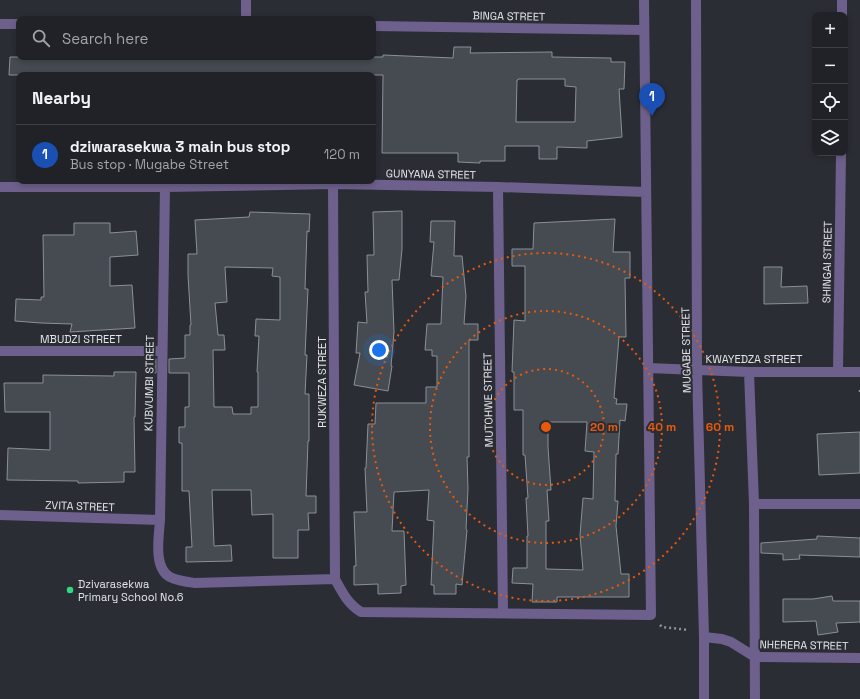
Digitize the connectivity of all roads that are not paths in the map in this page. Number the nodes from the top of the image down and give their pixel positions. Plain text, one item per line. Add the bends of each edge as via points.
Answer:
1 (246, 0) edge
2 (644, 0) edge
3 (696, 0) edge
4 (842, 0) edge
5 (842, 12) edge
6 (246, 16) edge
7 (0, 24) edge
8 (16, 24) edge
9 (376, 26) edge
10 (644, 30) junction
11 (841, 156) edge
12 (333, 184) junction
13 (0, 187) edge
14 (165, 187) junction
15 (498, 187) junction
16 (646, 192) junction
17 (0, 351) edge
18 (162, 351) junction
19 (648, 368) junction
20 (697, 370) junction
21 (838, 371) junction
22 (749, 372) junction
23 (860, 372) edge
24 (754, 504) junction
25 (860, 504) edge
26 (0, 515) edge
27 (160, 520) junction
28 (334, 579) junction
29 (503, 613) junction
30 (704, 634) junction
31 (755, 657) junction
32 (860, 658) edge
33 (704, 699) edge
34 (755, 699) edge

1 - 6 street
2 - 10 street
3 - 20 street, MUGABE STREET
4 - 5 street
7 - 8 street
9 - 10 street, BINGA STREET
10 - 16 street
11 - 21 street, SHINGAI STREET
12 - 14 street, GUNYANA STREET
12 - 15 street, GUNYANA STREET
12 - 28 street, RUKWEZA STREET
13 - 14 street, GUNYANA STREET
14 - 18 street, KUBVUMBI STREET
15 - 16 street, GUNYANA STREET
15 - 29 street, MUTOHWE STREET
16 - 19 street
17 - 18 street, MBUDZI STREET
18 - 27 street, KUBVUMBI STREET
19 - 20 street, KWAYEDZA STREET
19 - 29 street via 650,615
20 - 22 street, KWAYEDZA STREET
20 - 30 street, MUGABE STREET
21 - 22 street, KWAYEDZA STREET
21 - 23 street, KWAYEDZA STREET
22 - 24 street
24 - 25 street
24 - 31 street
26 - 27 street, ZVITA STREET
27 - 28 street, KUBVUMBI STREET via 158,556 169,577 180,581 195,583
28 - 29 street via 347,601 361,612
30 - 31 street, NHERERA STREET via 731,642
30 - 33 street, MUGABE STREET
31 - 32 street, NHERERA STREET
31 - 34 street

